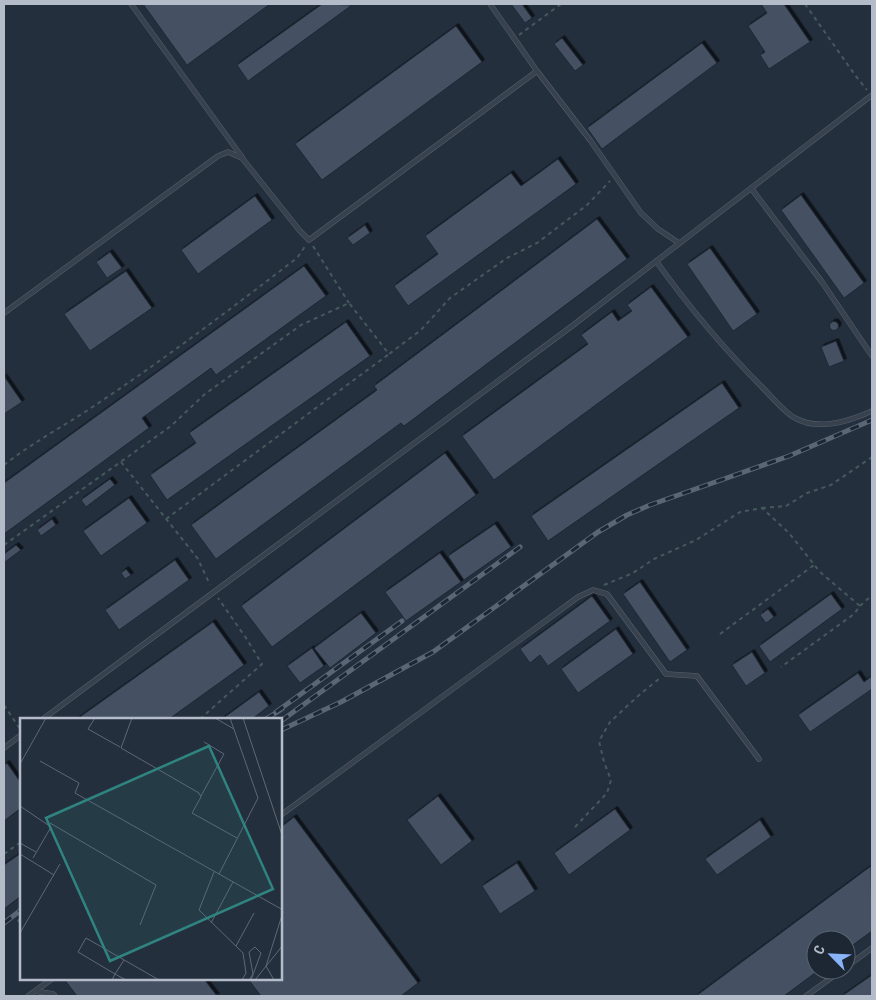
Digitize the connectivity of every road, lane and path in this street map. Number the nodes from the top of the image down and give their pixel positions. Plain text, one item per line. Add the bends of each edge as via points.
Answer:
1 (131, 4) edge
2 (490, 4) edge
3 (561, 4) edge
4 (806, 4) edge
5 (514, 38) junction
6 (537, 70) junction
7 (872, 95) edge
8 (242, 158) junction
9 (614, 174) junction
10 (751, 188) junction
11 (308, 240) junction
12 (679, 243) junction
13 (656, 261) junction
14 (349, 303) junction
15 (4, 313) edge
16 (389, 354) junction
17 (872, 356) edge
18 (872, 411) edge
19 (872, 457) edge
20 (4, 465) edge
21 (762, 508) junction
22 (166, 519) dead end
23 (4, 545) edge
24 (814, 565) junction
25 (593, 590) junction
26 (872, 596) edge
27 (860, 606) junction
28 (720, 634) dead end
29 (781, 668) dead end
30 (666, 674) junction
31 (4, 706) edge
32 (44, 718) edge
33 (20, 730) edge
34 (20, 736) edge
35 (4, 748) edge
36 (759, 759) dead end
37 (282, 814) edge
38 (575, 827) dead end
39 (20, 843) edge
40 (4, 854) edge
41 (872, 948) edge
42 (856, 960) edge
43 (51, 980) edge
44 (828, 980) edge
45 (35, 991) junction
46 (28, 996) edge
47 (55, 996) edge
48 (806, 996) edge

1 - 8 lane
2 - 5 lane
3 - 5 path
4 - 7 path
5 - 6 lane
6 - 9 lane
6 - 11 lane
7 - 10 lane
8 - 11 lane
8 - 15 lane via 228,152 218,156
9 - 12 lane via 641,213
9 - 16 path via 607,186 587,205 537,243 507,258 450,298 421,330
10 - 12 lane
10 - 17 lane via 822,282
11 - 14 path
11 - 20 path via 297,258 201,332
12 - 13 lane
13 - 18 lane via 729,354 795,418 819,425
13 - 32 lane
14 - 16 path
14 - 23 path via 301,325 205,394 171,426
16 - 22 path
19 - 21 path via 831,486 807,493 786,506
21 - 24 path via 789,533
21 - 25 path via 740,512 696,540
24 - 27 path
24 - 28 path
25 - 30 lane via 608,594
25 - 37 lane via 570,603
26 - 27 path
27 - 29 path via 854,614
30 - 36 lane via 697,676
30 - 38 path via 610,722 600,741 611,780 607,793
31 - 33 path
34 - 35 lane
39 - 40 path
41 - 42 lane
43 - 45 lane
44 - 48 lane
45 - 46 lane
45 - 47 lane

